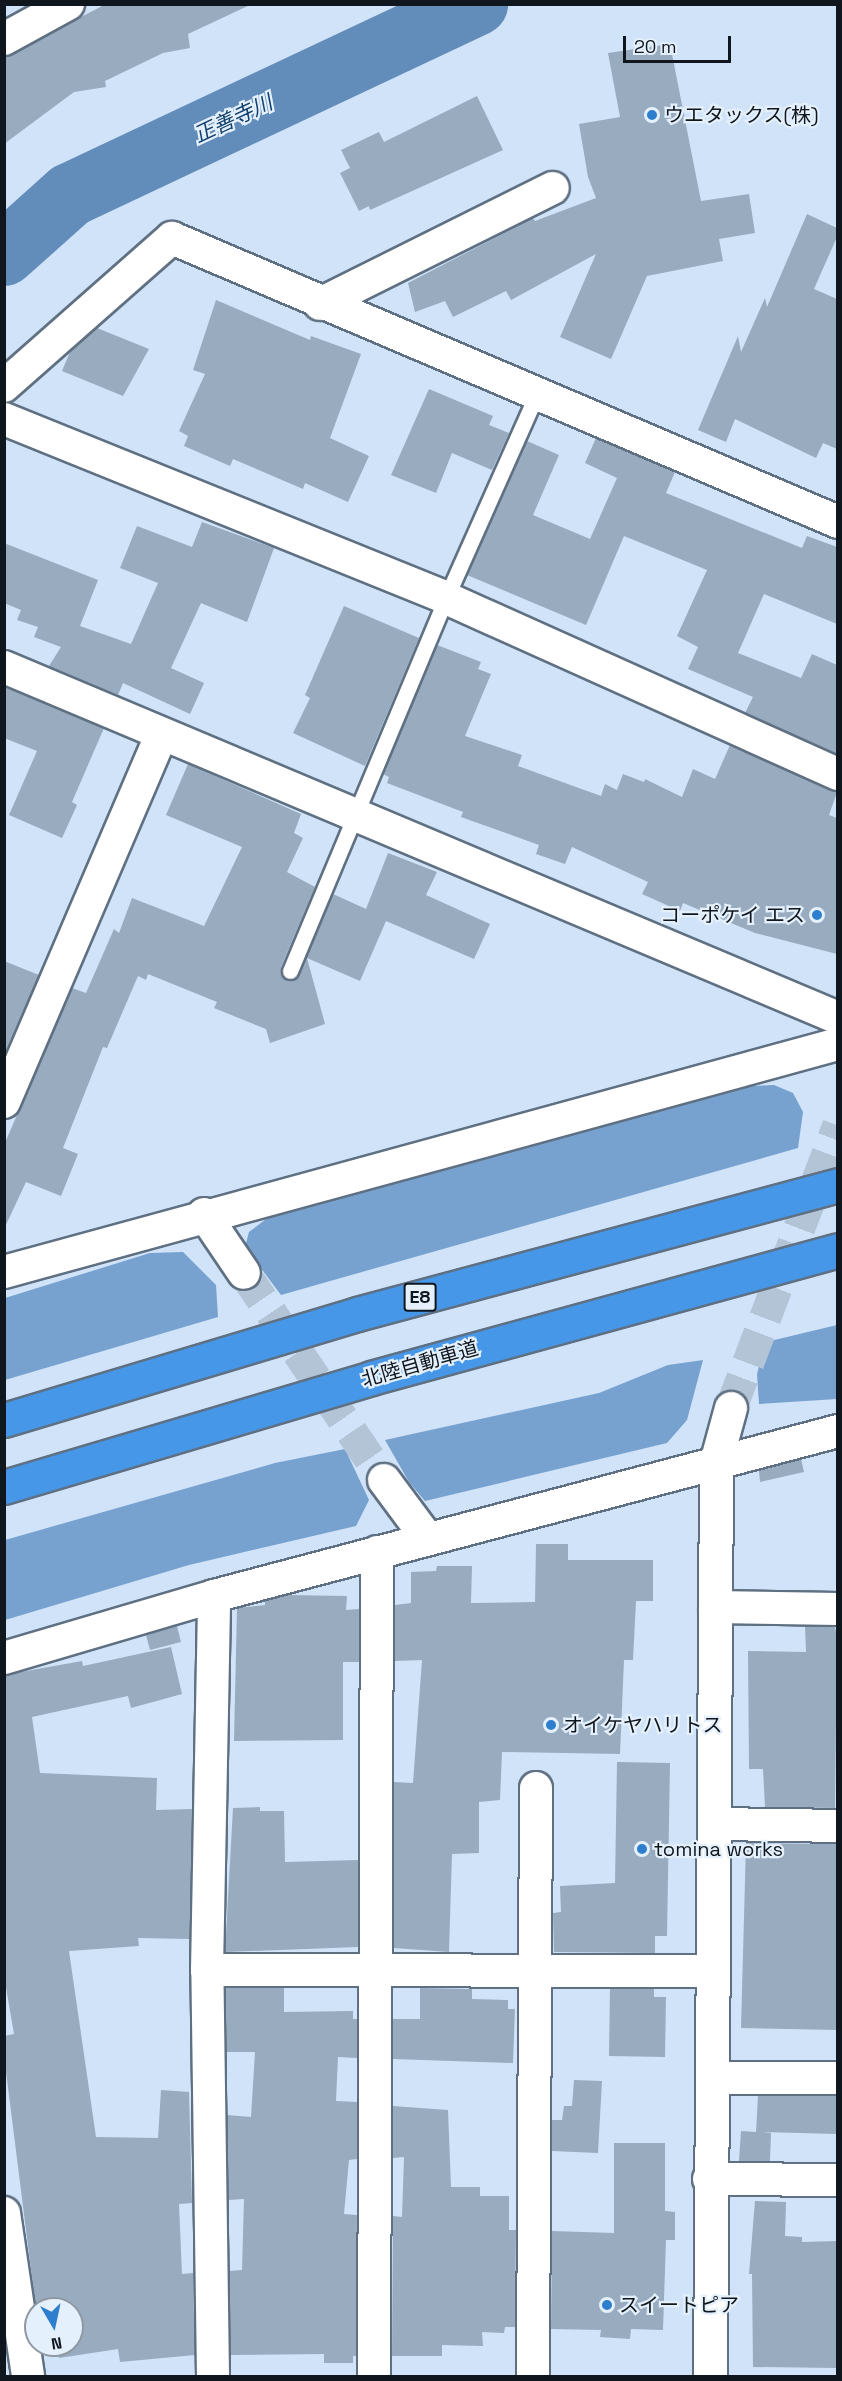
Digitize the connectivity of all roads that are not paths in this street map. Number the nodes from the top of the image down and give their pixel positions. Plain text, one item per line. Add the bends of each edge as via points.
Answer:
1 (68, 4) edge
2 (4, 39) edge
3 (554, 188) dead end
4 (320, 304) junction
5 (4, 386) edge
6 (536, 396) junction
7 (4, 419) edge
8 (837, 522) edge
9 (446, 597) junction
10 (4, 667) edge
11 (161, 735) junction
12 (837, 774) edge
13 (356, 813) junction
14 (290, 971) dead end
15 (837, 1018) edge
16 (837, 1044) edge
17 (4, 1102) edge
18 (837, 1185) edge
19 (204, 1214) junction
20 (837, 1250) edge
21 (837, 1271) edge
22 (4, 1272) edge
23 (244, 1273) tunnel mouth
24 (371, 1378) junction
25 (731, 1408) tunnel mouth
26 (4, 1420) edge
27 (837, 1431) edge
28 (716, 1462) junction
29 (384, 1480) tunnel mouth
30 (4, 1486) edge
31 (427, 1538) junction
32 (377, 1551) junction
33 (213, 1596) junction
34 (715, 1606) junction
35 (837, 1609) edge
36 (4, 1658) edge
37 (536, 1788) dead end
38 (716, 1824) junction
39 (837, 1826) edge
40 (377, 1967) junction
41 (207, 1970) junction
42 (533, 1971) junction
43 (713, 1971) junction
44 (713, 2078) junction
45 (837, 2078) edge
46 (709, 2179) junction
47 (837, 2180) edge
48 (4, 2213) edge
49 (28, 2376) edge
50 (213, 2376) edge
51 (374, 2376) edge
52 (533, 2376) edge
53 (710, 2376) edge

1 - 2 street
3 - 4 street
4 - 5 street via 172,238
4 - 6 street
6 - 8 street
6 - 9 lane
7 - 9 street
9 - 12 street
9 - 13 lane
10 - 11 street
11 - 13 street
11 - 17 street
13 - 14 lane
13 - 15 street
16 - 19 street
18 - 26 highway, E8 via 357,1314
19 - 22 street
19 - 23 street
20 - 24 highway, 北陸自動車道
21 - 24 highway via 488,1359
24 - 30 highway, 北陸自動車道
25 - 28 street
27 - 28 street
28 - 31 street
28 - 34 street
29 - 31 street
31 - 32 street
32 - 33 street
32 - 40 street
33 - 36 street
33 - 41 street
34 - 35 street
34 - 38 street
37 - 42 street
38 - 39 street
38 - 43 street
40 - 41 street
40 - 42 street
40 - 51 street
41 - 50 street
42 - 43 street
42 - 52 street
43 - 44 street
44 - 45 street
44 - 46 street
46 - 47 street
46 - 53 street
48 - 49 street

